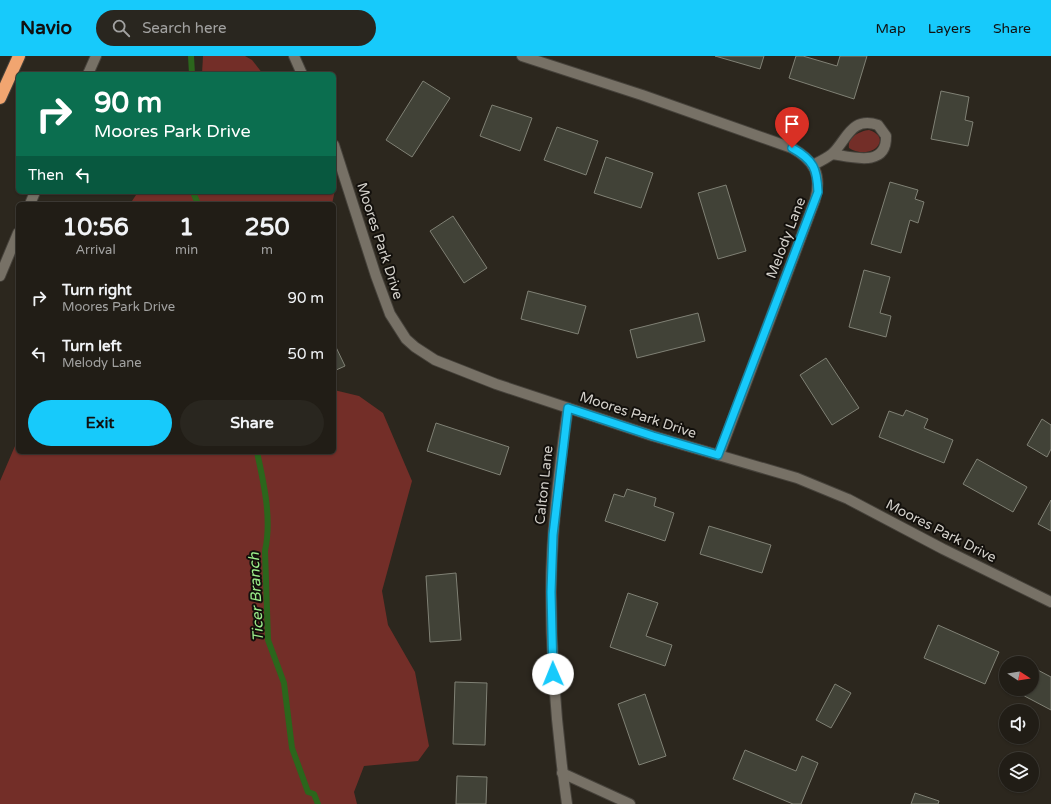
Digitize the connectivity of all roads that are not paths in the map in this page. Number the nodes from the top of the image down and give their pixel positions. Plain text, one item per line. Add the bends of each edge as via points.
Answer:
1 (19, 56) edge
2 (96, 56) edge
3 (294, 56) edge
4 (522, 56) edge
5 (89, 72) edge
6 (301, 72) edge
7 (0, 98) edge
8 (336, 151) edge
9 (832, 154) junction
10 (813, 165) junction
11 (16, 238) edge
12 (0, 276) edge
13 (568, 408) junction
14 (718, 455) junction
15 (1051, 602) edge
16 (562, 773) junction
17 (567, 804) edge
18 (630, 804) edge

1 - 7 highway
2 - 5 street
3 - 6 street
4 - 10 street via 792,148
8 - 13 street, Moores Park Drive via 390,314 406,339 435,360
9 - 9 street via 863,158 876,156 884,149 886,136 878,125 865,123 848,133
9 - 10 street
10 - 14 street, Melody Lane via 817,175 818,192
11 - 12 street
13 - 14 street, Moores Park Drive
13 - 16 street, Calton Lane via 553,535 551,592 553,674
14 - 15 street, Moores Park Drive via 797,478 848,499
16 - 17 street, Calton Lane
16 - 18 street

